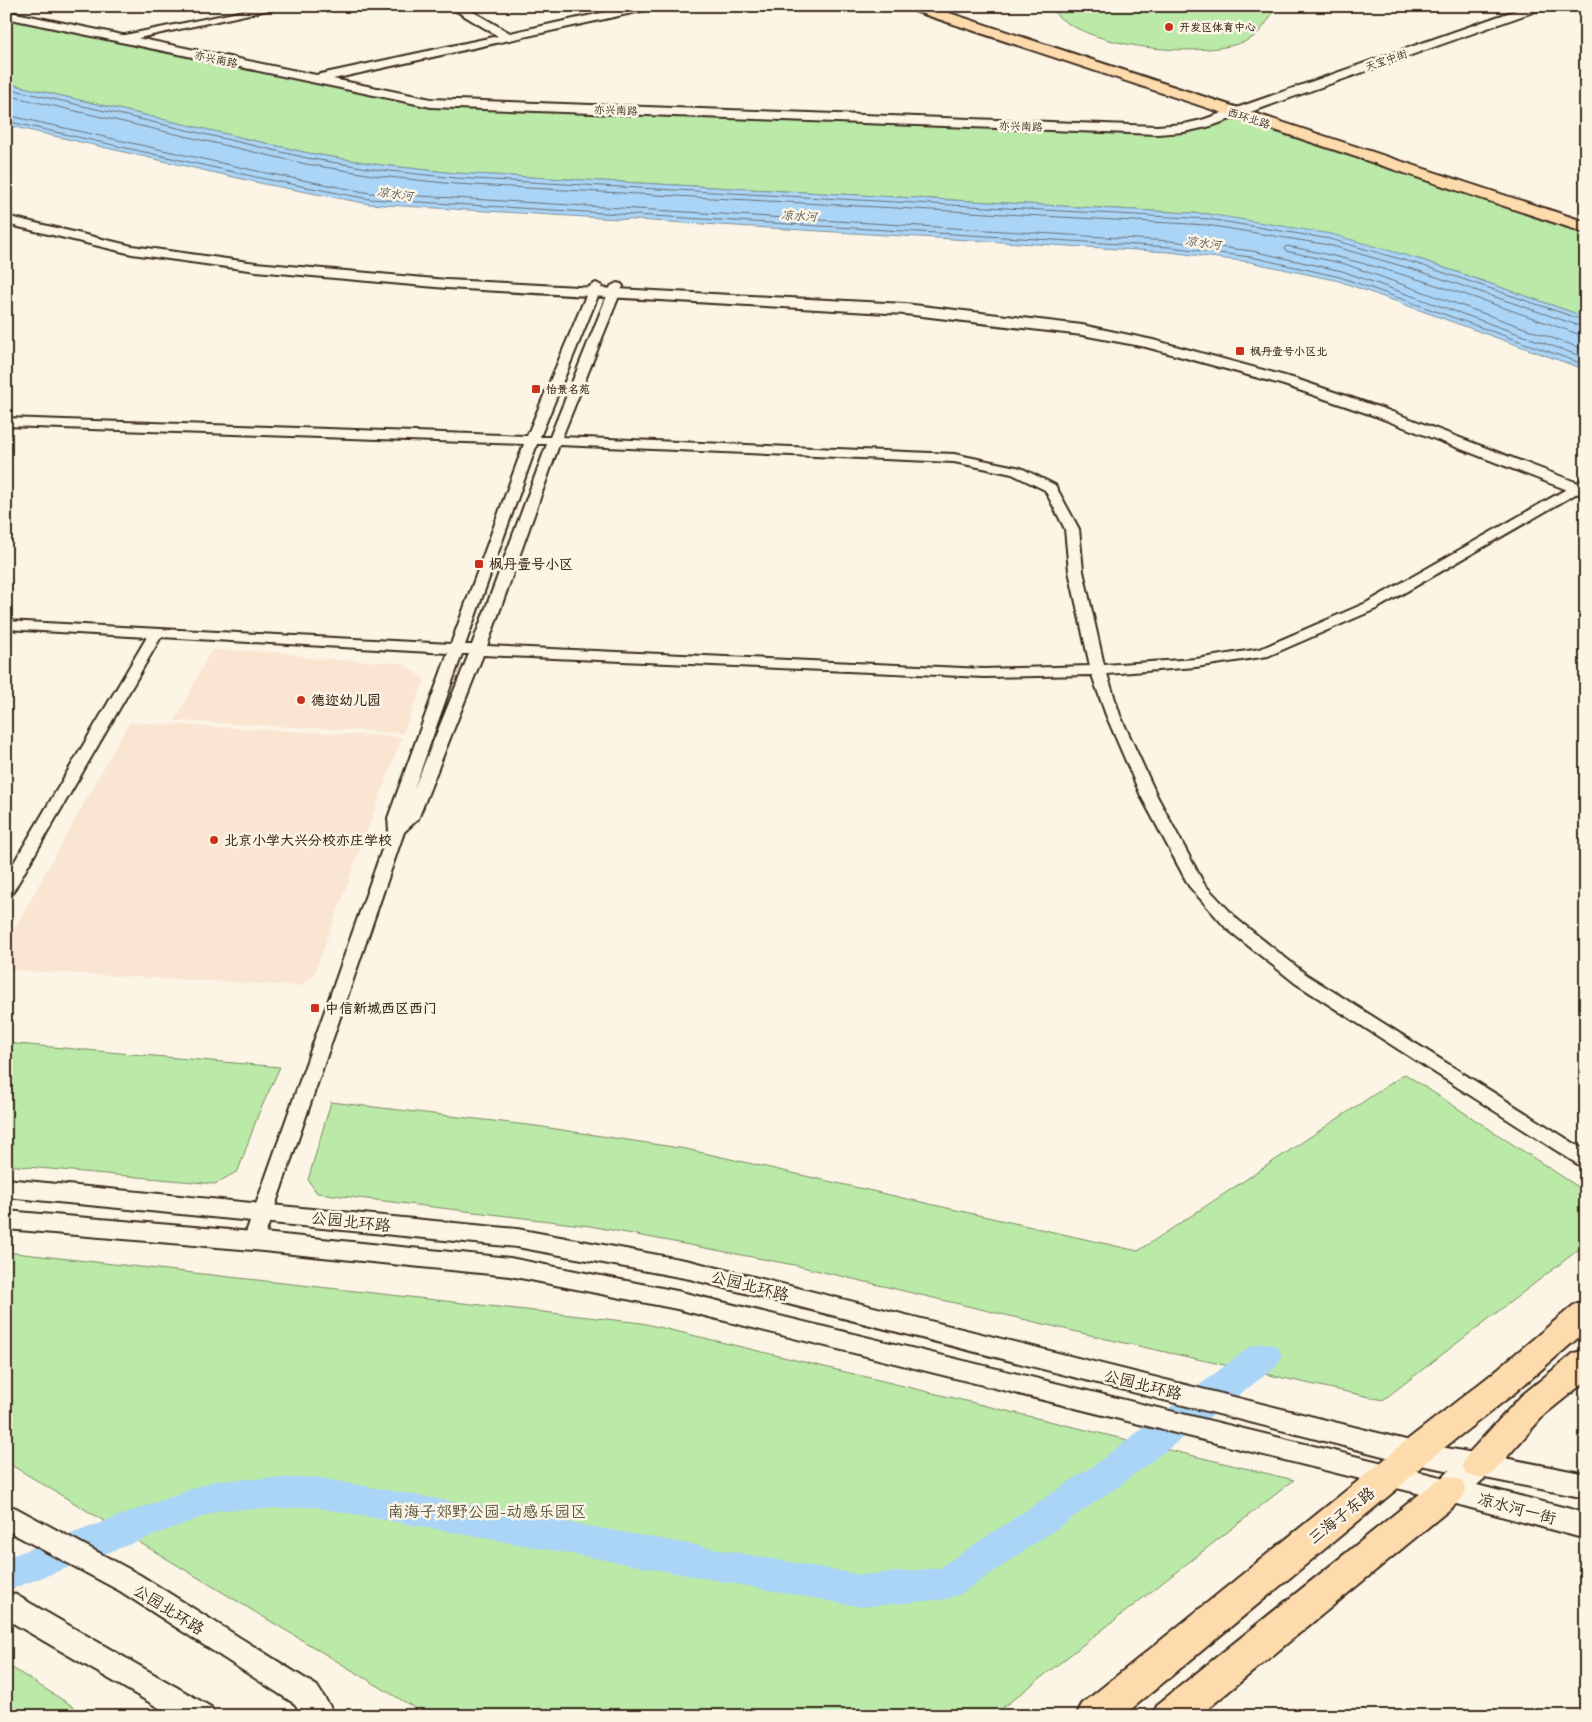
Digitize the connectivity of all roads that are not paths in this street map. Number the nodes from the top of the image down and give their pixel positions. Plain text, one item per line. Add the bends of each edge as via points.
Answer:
1 (282, 6) edge
2 (454, 6) edge
3 (650, 6) edge
4 (913, 6) edge
5 (942, 6) edge
6 (1540, 6) edge
7 (6, 14) edge
8 (509, 37) junction
9 (120, 39) junction
10 (312, 79) junction
11 (1251, 106) junction
12 (1232, 112) junction
13 (6, 211) edge
14 (1586, 217) edge
15 (6, 220) edge
16 (32, 222) junction
17 (1586, 228) edge
18 (6, 236) edge
19 (595, 289) junction
20 (615, 290) junction
21 (6, 422) edge
22 (532, 440) junction
23 (554, 442) junction
24 (1583, 485) edge
25 (6, 625) edge
26 (156, 633) junction
27 (457, 649) junction
28 (478, 650) junction
29 (1098, 670) junction
30 (397, 830) junction
31 (6, 890) edge
32 (1586, 1160) edge
33 (6, 1188) edge
34 (265, 1212) junction
35 (6, 1220) edge
36 (254, 1241) junction
37 (1586, 1312) edge
38 (1586, 1362) edge
39 (1402, 1464) junction
40 (1479, 1465) junction
41 (1586, 1486) edge
42 (1449, 1490) junction
43 (8, 1517) edge
44 (1586, 1526) edge
45 (18, 1611) edge
46 (200, 1716) edge
47 (321, 1716) edge
48 (1095, 1716) edge
49 (1171, 1716) edge

1 - 9 street
2 - 8 street
3 - 8 street
4 - 12 main road, 西环北路
5 - 11 main road, 西环北路
6 - 11 street, 天宝中街
7 - 9 street, 亦兴南路
8 - 10 street
9 - 10 street, 亦兴南路
10 - 12 street, 亦兴南路 via 431,103 1088,128 1184,128
11 - 12 street, 天宝中街
11 - 14 main road, 西环北路
12 - 17 main road, 西环北路
13 - 16 street
15 - 16 street
16 - 18 street
16 - 19 street via 132,250 256,267 447,284
19 - 20 street
19 - 22 street
20 - 23 street
20 - 24 street via 904,308 1034,324 1148,343 1257,372
21 - 22 street
22 - 23 street
22 - 27 street
23 - 28 street
23 - 29 street via 954,458 1016,471 1050,488 1072,528 1076,571
24 - 29 street via 1372,606 1263,653 1196,663
25 - 26 street
26 - 27 street
26 - 31 street
27 - 28 street
27 - 30 street via 396,818
28 - 29 street via 984,672
28 - 30 street via 410,819
29 - 32 street via 1113,715 1149,796 1197,886 1232,924 1301,979
30 - 34 street
33 - 34 street, 公园北环路
34 - 36 street
34 - 39 street, 公园北环路 via 516,1238 670,1267 1283,1420
35 - 36 street, 公园北环路
36 - 39 street, 公园北环路 via 510,1267 677,1300 1255,1441
37 - 39 main road, 三海子东路
38 - 40 main road via 1533,1405
39 - 40 street, 公园北环路
39 - 42 street, 公园北环路
39 - 48 main road, 三海子东路
40 - 41 main road
40 - 42 main road
42 - 44 main road, 凉水河一街
42 - 49 main road
43 - 47 street, 公园北环路 via 130,1583 306,1694
45 - 46 street

